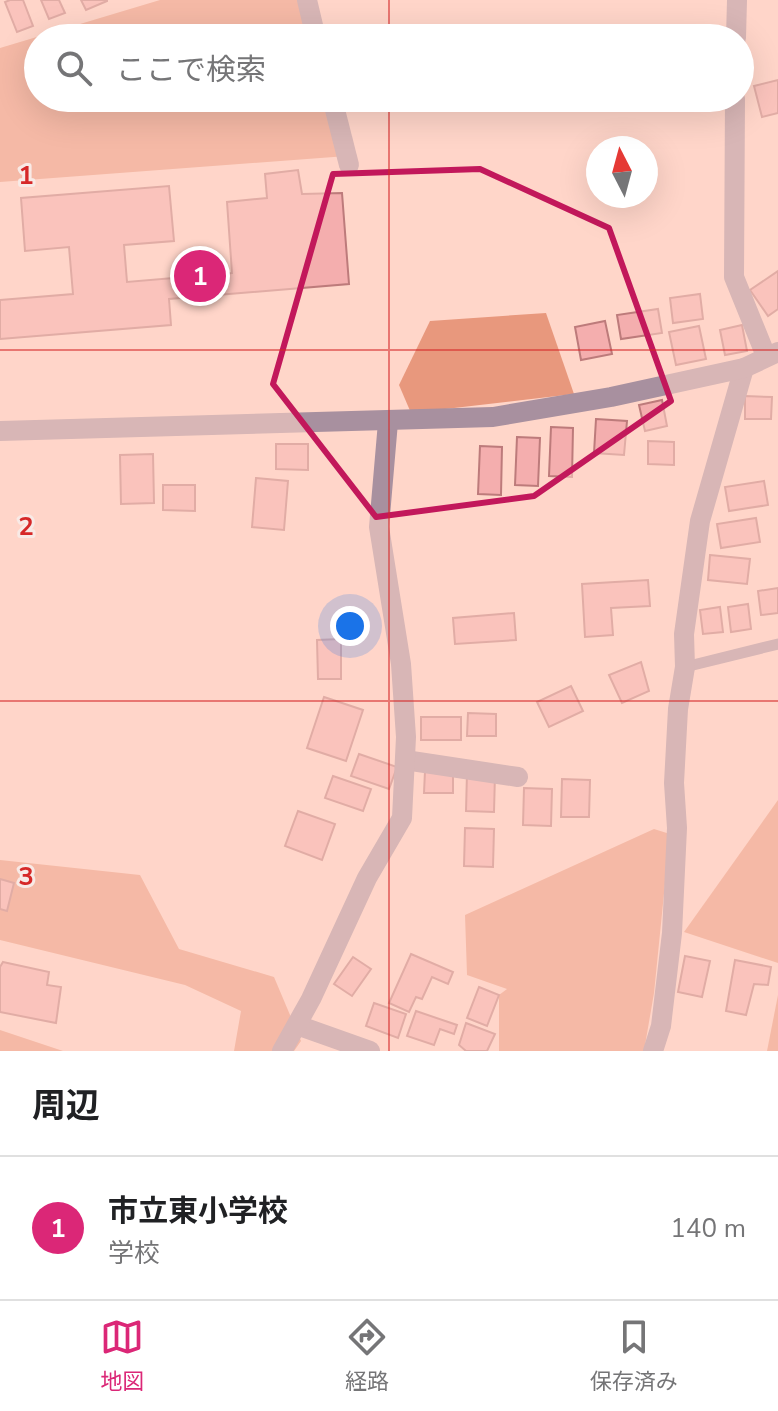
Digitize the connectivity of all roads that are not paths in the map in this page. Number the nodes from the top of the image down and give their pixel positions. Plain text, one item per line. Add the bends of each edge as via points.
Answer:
1 (307, 0) edge
2 (737, 0) edge
3 (313, 24) edge
4 (736, 24) edge
5 (336, 112) edge
6 (735, 112) edge
7 (349, 165) dead end
8 (772, 354) edge
9 (744, 368) junction
10 (388, 422) junction
11 (0, 431) edge
12 (778, 644) edge
13 (685, 667) junction
14 (405, 760) junction
15 (518, 777) dead end
16 (297, 1025) junction
17 (282, 1051) edge
18 (370, 1051) edge
19 (653, 1051) edge

1 - 3 street
2 - 4 street
5 - 7 street
6 - 8 street via 734,277
8 - 9 street
9 - 10 street via 493,417
9 - 13 street via 700,521 684,634
10 - 11 street
10 - 14 street via 379,527 401,664
12 - 13 lane
13 - 19 street via 674,783 672,933
14 - 15 street
14 - 16 street via 402,818 367,878
16 - 17 street
16 - 18 street

